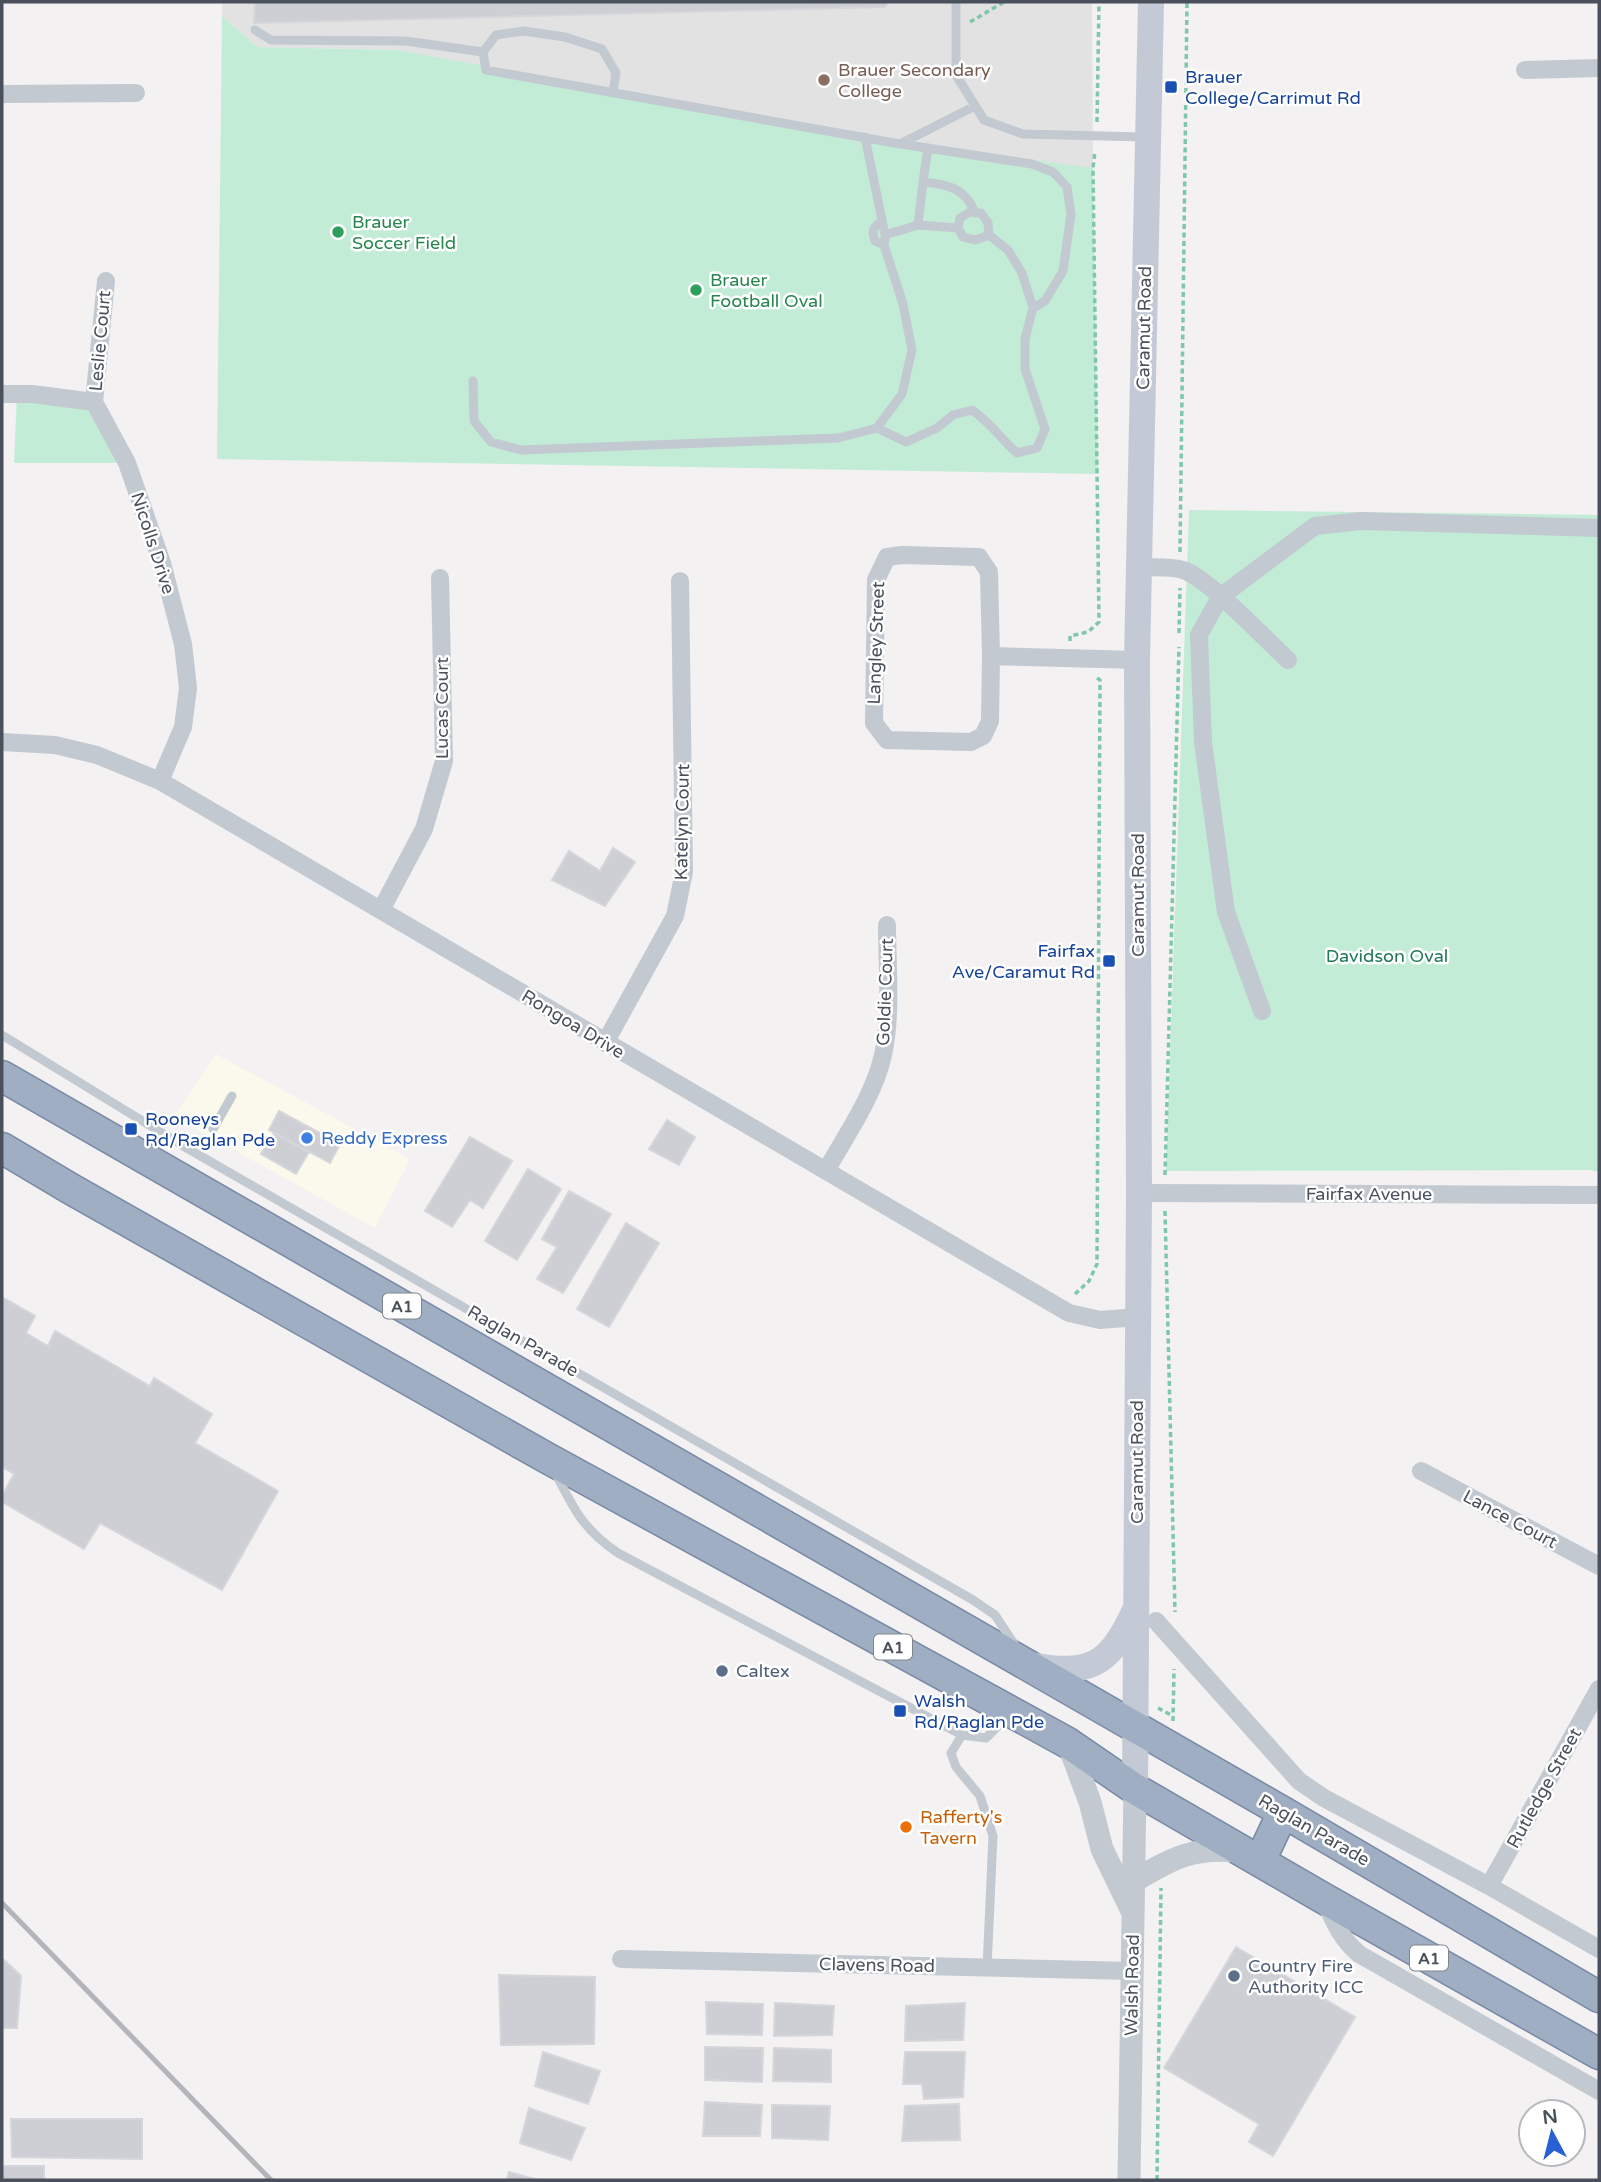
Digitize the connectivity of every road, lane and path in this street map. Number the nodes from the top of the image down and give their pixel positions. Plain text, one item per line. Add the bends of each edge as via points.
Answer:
1 (956, 2) edge
2 (1004, 2) edge
3 (1151, 2) edge
4 (1188, 2) edge
5 (254, 30) dead end
6 (956, 30) junction
7 (483, 52) junction
8 (1599, 68) edge
9 (1525, 70) dead end
10 (612, 92) junction
11 (136, 93) dead end
12 (2, 94) edge
13 (975, 106) junction
14 (865, 137) junction
15 (1147, 137) junction
16 (900, 144) junction
17 (928, 148) junction
18 (923, 181) junction
19 (975, 213) junction
20 (918, 225) junction
21 (958, 228) junction
22 (989, 235) junction
23 (884, 240) junction
24 (106, 281) dead end
25 (1033, 308) junction
26 (473, 382) dead end
27 (2, 394) edge
28 (94, 401) junction
29 (877, 428) junction
30 (1599, 528) edge
31 (1139, 567) junction
32 (1180, 569) junction
33 (440, 578) dead end
34 (680, 581) dead end
35 (1220, 597) junction
36 (991, 656) junction
37 (1137, 660) junction
38 (1288, 660) dead end
39 (2, 741) edge
40 (159, 781) junction
41 (381, 909) junction
42 (887, 925) dead end
43 (1262, 1011) dead end
44 (2, 1035) edge
45 (605, 1043) junction
46 (2, 1076) edge
47 (232, 1096) dead end
48 (213, 1129) dead end
49 (2, 1148) edge
50 (826, 1171) junction
51 (1152, 1193) junction
52 (1599, 1195) edge
53 (1138, 1317) junction
54 (547, 1458) junction
55 (1421, 1471) dead end
56 (1599, 1566) edge
57 (1147, 1613) junction
58 (1176, 1640) junction
59 (1027, 1665) junction
60 (1599, 1689) edge
61 (1010, 1713) junction
62 (1137, 1728) junction
63 (962, 1735) junction
64 (1068, 1743) junction
65 (1174, 1749) junction
66 (1299, 1781) junction
67 (1135, 1789) junction
68 (1283, 1812) junction
69 (1251, 1856) junction
70 (1162, 1864) junction
71 (1134, 1881) junction
72 (1489, 1886) junction
73 (1323, 1899) junction
74 (1133, 1914) junction
75 (1599, 1949) edge
76 (621, 1959) dead end
77 (987, 1968) junction
78 (1133, 1971) junction
79 (1599, 1997) edge
80 (1599, 2054) edge
81 (1599, 2091) edge
82 (1129, 2180) edge
83 (1157, 2180) edge

1 - 6 lane
2 - 6 path
3 - 15 main road, Caramut Road
4 - 32 path
5 - 7 lane via 271,40 406,41
6 - 13 lane via 957,75
7 - 10 lane via 486,70
7 - 10 lane via 496,35 524,31 565,37 602,49 616,72
8 - 9 street
10 - 14 lane
11 - 12 street
13 - 15 lane via 984,120 1023,134
13 - 16 lane
14 - 16 lane
14 - 23 lane
15 - 31 main road, Caramut Road
16 - 17 lane
17 - 18 lane
17 - 25 lane via 1031,164 1053,172 1067,187 1071,214 1063,271 1045,301
18 - 19 lane via 956,188
18 - 20 lane
19 - 21 lane via 960,218
19 - 22 lane via 981,213 988,223
20 - 21 lane
20 - 23 lane
21 - 22 lane via 963,237 975,240
22 - 25 lane via 1009,250
23 - 29 lane via 912,350 902,394
24 - 28 street, Leslie Court
25 - 29 lane via 1024,339 1025,369 1045,429 1037,448 1017,453 972,410 953,415 906,442
26 - 29 lane via 474,422 492,442 521,450 838,438
27 - 28 street
28 - 40 street, Nicolls Drive via 125,458 162,563 183,644 188,688 183,727
30 - 35 street via 1361,521 1315,526
31 - 32 street
31 - 37 main road, Caramut Road
32 - 35 street
32 - 51 path
33 - 41 street, Lucas Court via 444,761 424,829
34 - 45 street, Katelyn Court via 684,872 675,916
35 - 38 street
35 - 43 street via 1199,635 1203,742 1226,912
36 - 36 street, Langley Street via 989,572 979,557 887,557 876,580 874,723 887,740 971,742 984,736 990,721
36 - 37 street
37 - 51 main road, Caramut Road
39 - 40 street, Rongoa Drive via 54,745 97,755
40 - 41 street, Rongoa Drive
41 - 45 street, Rongoa Drive
42 - 50 street, Goldie Court via 883,1056 870,1092
44 - 59 lane, Raglan Parade via 185,1147 974,1600 995,1615
45 - 50 street, Rongoa Drive
46 - 59 highway, Raglan Parade / A1
47 - 48 lane
49 - 54 highway, A1
50 - 53 street, Rongoa Drive via 1069,1313 1100,1320
51 - 52 street, Fairfax Avenue
51 - 53 main road, Caramut Road
51 - 58 path
53 - 57 main road, Caramut Road
54 - 61 highway, A1
54 - 63 lane via 578,1518 600,1541
55 - 56 street, Lance Court
57 - 58 street, Raglan Parade
57 - 59 main road via 1102,1659 1070,1670
57 - 62 main road, Caramut Road
58 - 65 path
58 - 66 street, Raglan Parade
59 - 62 highway, Raglan Parade / A1
60 - 72 street, Rutledge Street
61 - 63 lane via 986,1738
61 - 64 highway, A1
62 - 65 highway, Raglan Parade / A1
62 - 67 main road, Caramut Road
63 - 77 lane via 951,1753 956,1767 980,1796 993,1836
64 - 67 highway, A1
64 - 74 street via 1102,1849
65 - 68 highway, Raglan Parade / A1
66 - 68 street
66 - 72 street, Raglan Parade
67 - 69 highway, A1
67 - 71 street, Walsh Road
68 - 69 highway
68 - 79 highway, Raglan Parade / A1
69 - 70 street via 1211,1849
69 - 73 highway, A1
70 - 71 street
70 - 83 path
71 - 74 street, Walsh Road
72 - 75 street, Raglan Parade
73 - 80 highway, A1
73 - 81 street via 1338,1931 1359,1954
74 - 78 street, Walsh Road
76 - 77 street, Clavens Road
77 - 78 street, Clavens Road
78 - 82 street, Walsh Road

